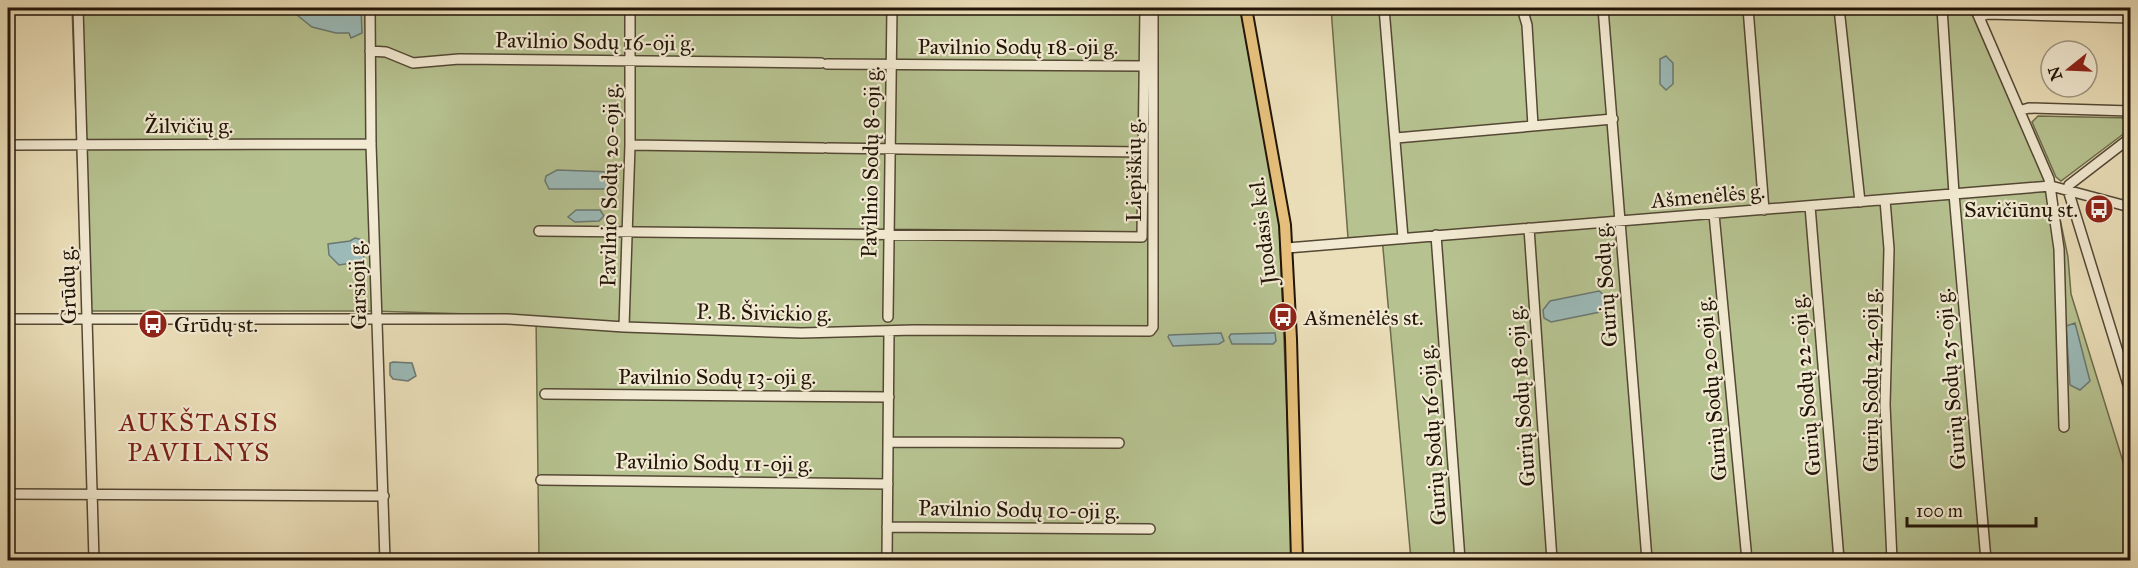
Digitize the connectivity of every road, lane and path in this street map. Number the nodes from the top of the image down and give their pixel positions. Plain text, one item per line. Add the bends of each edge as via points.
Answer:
1 (78, 8) edge
2 (370, 8) edge
3 (630, 8) edge
4 (892, 8) edge
5 (1145, 8) edge
6 (1153, 8) edge
7 (1246, 8) edge
8 (1384, 8) edge
9 (1521, 8) edge
10 (1604, 8) edge
11 (1748, 8) edge
12 (1839, 8) edge
13 (1942, 8) edge
14 (1977, 12) edge
15 (2130, 18) edge
16 (370, 51) junction
17 (631, 60) junction
18 (892, 64) junction
19 (1144, 66) junction
20 (2022, 111) junction
21 (2130, 111) edge
22 (1613, 119) junction
23 (1533, 126) junction
24 (1396, 138) junction
25 (2130, 138) edge
26 (371, 144) junction
27 (8, 145) edge
28 (630, 145) junction
29 (82, 146) junction
30 (890, 150) junction
31 (1143, 152) junction
32 (2050, 186) junction
33 (2068, 190) junction
34 (1954, 194) junction
35 (1885, 200) junction
36 (1860, 202) junction
37 (1810, 206) junction
38 (2130, 207) edge
39 (1764, 210) junction
40 (1714, 214) junction
41 (1621, 222) junction
42 (1529, 228) junction
43 (627, 230) junction
44 (539, 231) dead end
45 (889, 234) junction
46 (1437, 235) junction
47 (1403, 238) junction
48 (1287, 248) junction
49 (888, 317) dead end
50 (8, 318) edge
51 (378, 318) junction
52 (88, 320) junction
53 (624, 327) junction
54 (889, 332) junction
55 (1150, 332) joint
56 (2130, 391) edge
57 (544, 394) dead end
58 (889, 397) junction
59 (2064, 427) dead end
60 (888, 442) junction
61 (1119, 443) dead end
62 (541, 480) dead end
63 (888, 484) junction
64 (8, 494) edge
65 (92, 495) junction
66 (384, 496) junction
67 (887, 527) junction
68 (1150, 529) dead end
69 (94, 561) edge
70 (385, 561) edge
71 (887, 561) edge
72 (1297, 561) edge
73 (1460, 561) edge
74 (1552, 561) edge
75 (1647, 561) edge
76 (1747, 561) edge
77 (1839, 561) edge
78 (1892, 561) edge
79 (1986, 561) edge

1 - 29 street, Grūdų g.
2 - 16 street, Garsioji g.
3 - 17 street, Pavilnio Sodų 20-oji g.
4 - 18 street, Pavilnio Sodų 8-oji g.
5 - 19 street
6 - 55 street, Liepiškių g.
7 - 48 main road, Juodasis kel.
8 - 24 street
9 - 23 street via 1527,25
10 - 22 street, Gurių Sodų g.
11 - 39 street
12 - 36 street
13 - 34 street, Gurių Sodų 25-oji g.
14 - 15 street
14 - 20 street
16 - 17 street, Pavilnio Sodų 16-oji g. via 386,52 412,63 459,59
16 - 26 street, Garsioji g.
17 - 18 street, Pavilnio Sodų 16-oji g.
17 - 28 street, Pavilnio Sodų 20-oji g.
18 - 19 street, Pavilnio Sodų 18-oji g.
18 - 30 street, Pavilnio Sodų 8-oji g.
19 - 31 street
20 - 21 street
20 - 32 street
22 - 23 street
22 - 41 street, Gurių Sodų g.
23 - 24 street
24 - 47 street
25 - 33 street via 2069,185
26 - 29 street, Žilvičių g.
26 - 51 street, Garsioji g.
27 - 29 street, Žilvičių g.
28 - 30 street
28 - 43 street, Pavilnio Sodų 20-oji g.
29 - 52 street, Grūdų g.
30 - 31 street
30 - 45 street, Pavilnio Sodų 8-oji g.
31 - 45 street via 1142,237
32 - 33 street, Ašmenėlės g.
32 - 34 street, Ašmenėlės g.
32 - 59 street via 2060,249
33 - 38 street, Ašmenėlės g.
33 - 56 street
34 - 35 street, Ašmenėlės g.
34 - 79 street, Gurių Sodų 25-oji g.
35 - 36 street, Ašmenėlės g.
35 - 78 street, Gurių Sodų 24-oji g. via 1889,249 1885,405
36 - 37 street, Ašmenėlės g.
37 - 39 street, Ašmenėlės g.
37 - 77 street, Gurių Sodų 22-oji g.
39 - 40 street, Ašmenėlės g.
40 - 41 street, Ašmenėlės g.
40 - 76 street, Gurių Sodų 20-oji g.
41 - 42 street, Ašmenėlės g.
41 - 75 street, Gurių Sodų g.
42 - 46 street, Ašmenėlės g.
42 - 74 street, Gurių Sodų 18-oji g.
43 - 44 street
43 - 45 street
43 - 53 street, Pavilnio Sodų 20-oji g.
45 - 49 street, Pavilnio Sodų 8-oji g.
46 - 47 street, Ašmenėlės g.
46 - 73 street, Gurių Sodų 16-oji g.
47 - 48 street, Ašmenėlės g.
48 - 72 main road, Juodasis kel.
50 - 52 street, P. B. Šivickio g.
51 - 52 street, P. B. Šivickio g.
51 - 53 street, P. B. Šivickio g. via 507,319
51 - 66 street, Garsioji g.
52 - 65 street, Grūdų g.
53 - 54 street, P. B. Šivickio g.
54 - 55 street, P. B. Šivickio g.
54 - 58 street
57 - 58 street, Pavilnio Sodų 13-oji g.
58 - 60 street
60 - 61 street
60 - 63 street
62 - 63 street, Pavilnio Sodų 11-oji g.
63 - 67 street
64 - 65 street
65 - 66 street
65 - 69 street, Grūdų g.
66 - 70 street, Garsioji g.
67 - 68 street, Pavilnio Sodų 10-oji g.
67 - 71 street

